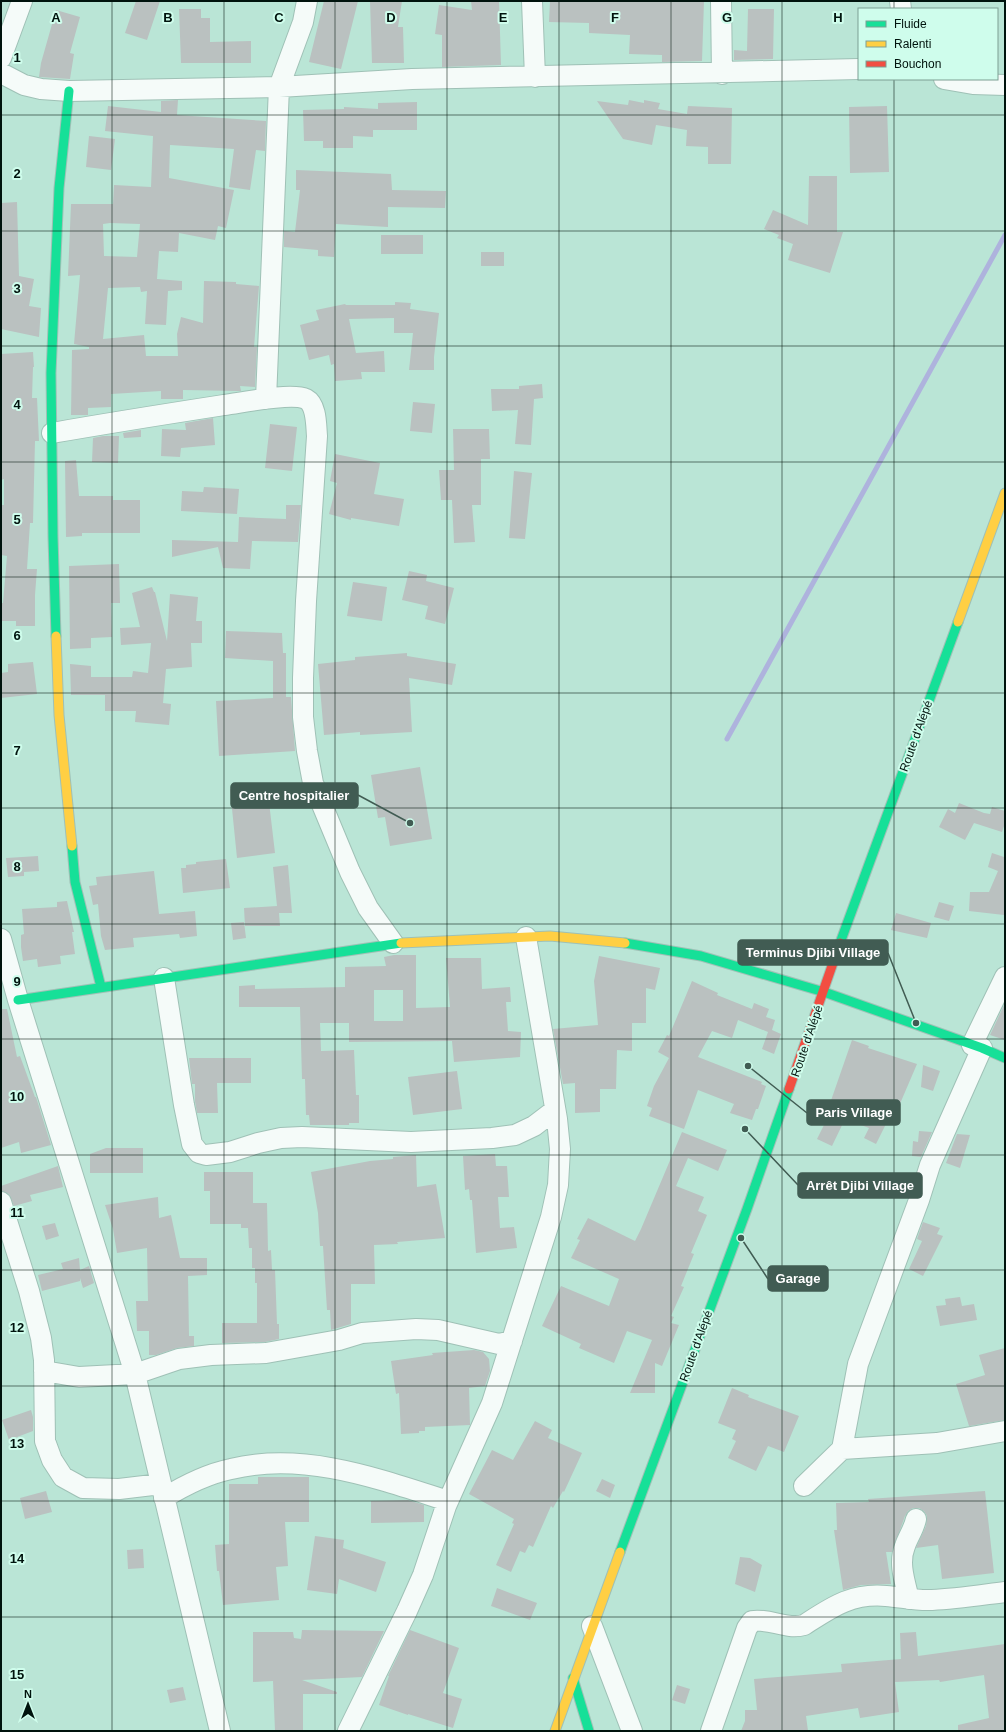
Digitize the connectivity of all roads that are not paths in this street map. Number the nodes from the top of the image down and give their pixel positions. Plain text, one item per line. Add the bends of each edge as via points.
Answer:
1 (22, 1) edge
2 (307, 1) edge
3 (532, 1) edge
4 (721, 1) edge
5 (1, 58) edge
6 (858, 70) edge
7 (1, 73) edge
8 (722, 74) junction
9 (535, 77) junction
10 (950, 80) edge
11 (1005, 85) edge
12 (278, 87) junction
13 (69, 91) junction
14 (266, 399) junction
15 (52, 433) junction
16 (1005, 493) edge
17 (526, 937) junction
18 (1, 939) edge
19 (393, 943) junction
20 (1005, 977) edge
21 (164, 978) junction
22 (101, 987) junction
23 (824, 992) junction
24 (18, 1000) junction
25 (977, 1046) junction
26 (1005, 1058) edge
27 (555, 1110) junction
28 (1, 1202) edge
29 (512, 1341) junction
30 (44, 1372) junction
31 (135, 1374) junction
32 (1005, 1431) edge
33 (842, 1449) junction
34 (804, 1486) dead end
35 (162, 1491) junction
36 (448, 1501) junction
37 (916, 1520) dead end
38 (1005, 1592) edge
39 (909, 1599) junction
40 (592, 1626) junction
41 (573, 1678) junction
42 (220, 1731) edge
43 (348, 1731) edge
44 (555, 1731) edge
45 (589, 1731) edge
46 (632, 1731) edge
47 (711, 1731) edge

1 - 5 street
2 - 12 street via 303,22
3 - 9 street
4 - 8 street
6 - 8 street
7 - 13 street via 24,85
8 - 9 street
9 - 12 street
10 - 11 street
12 - 13 street
12 - 14 street
13 - 15 street via 59,195 51,373
14 - 15 street
14 - 19 street via 300,397 308,400 316,421 303,678 303,717 307,752 313,784 350,872 368,908
15 - 22 street via 60,722 75,882
16 - 23 street, Route d'Alépé
17 - 19 street
17 - 23 street via 550,936 626,943 702,956
17 - 27 street
18 - 24 street
19 - 21 street
20 - 25 street
21 - 22 street
21 - 27 street via 184,1105 192,1144 199,1153 206,1155 230,1152 281,1138 411,1142 492,1138 515,1135 534,1126
22 - 24 street
23 - 25 street
23 - 40 street, Route d'Alépé via 747,1210
24 - 31 street
25 - 26 street
25 - 33 street via 930,1164 858,1364
27 - 29 street via 560,1149 558,1185 551,1217
28 - 30 street via 35,1313 42,1345
29 - 31 street via 499,1344 438,1330 362,1333 339,1340 266,1353 179,1359
29 - 36 street via 492,1403
30 - 31 street via 79,1376
30 - 35 street via 45,1441 52,1460 63,1477 83,1488
31 - 35 street
32 - 33 street via 937,1443
33 - 34 street
35 - 36 street via 182,1488 233,1468 295,1464 372,1477
35 - 42 street
36 - 43 street via 423,1575
37 - 39 street via 902,1556
38 - 39 street via 933,1600
39 - 47 street via 860,1596 843,1601 804,1625 791,1627 762,1620 752,1621 747,1628
40 - 41 street, Route d'Alépé
40 - 46 street
41 - 44 street, Route d'Alépé
41 - 45 street

